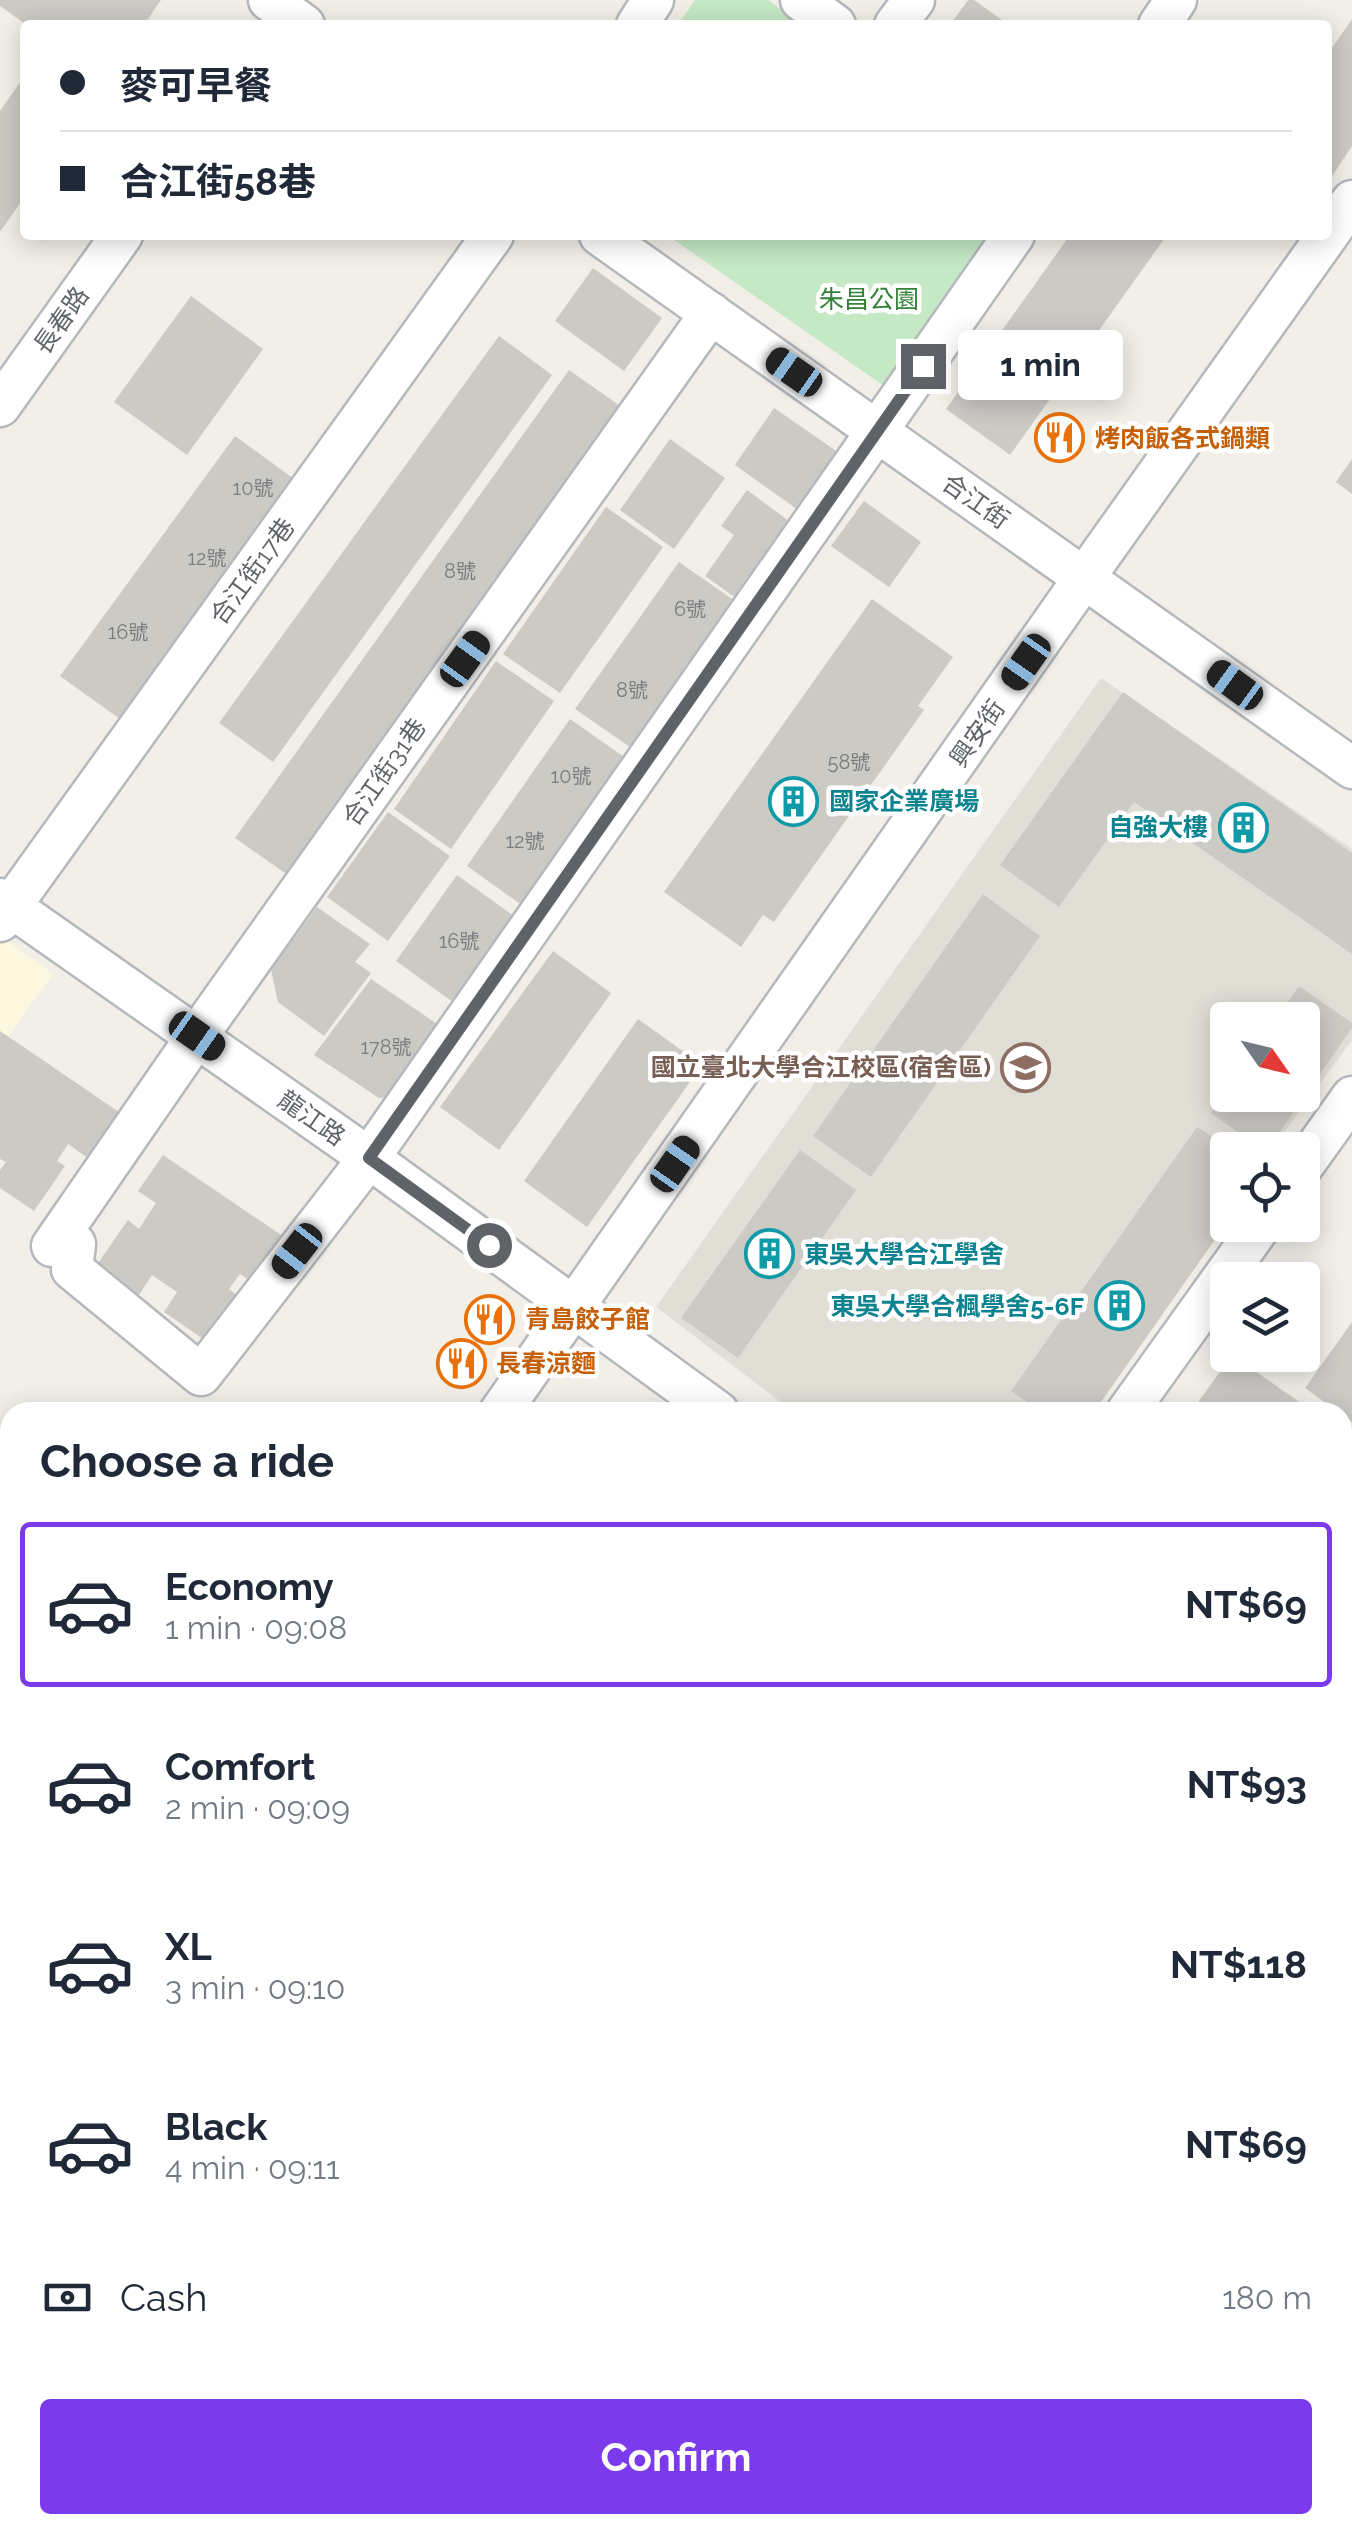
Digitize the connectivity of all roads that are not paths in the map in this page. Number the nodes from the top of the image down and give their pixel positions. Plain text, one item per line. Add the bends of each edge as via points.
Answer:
1 (801, 0) edge
2 (828, 20) edge
3 (1352, 201) edge
4 (1332, 229) edge
5 (118, 240) edge
6 (489, 240) edge
7 (607, 240) edge
8 (1011, 240) edge
9 (1324, 240) edge
10 (711, 313) junction
11 (0, 406) edge
12 (877, 432) junction
13 (1084, 578) junction
14 (1352, 768) edge
15 (4, 909) edge
16 (197, 1036) junction
17 (1352, 1098) edge
18 (1320, 1142) edge
19 (369, 1158) junction
20 (1249, 1242) edge
21 (574, 1308) junction
22 (507, 1402) edge
23 (704, 1402) edge
24 (1134, 1402) edge

1 - 2 street
3 - 4 street, 興安街
5 - 11 street, 長春路
6 - 15 street, 合江街17巷
7 - 10 street, 合江街
8 - 12 street
9 - 13 street, 興安街
10 - 12 street, 合江街
10 - 16 street, 合江街31巷
12 - 13 street, 合江街
12 - 19 street
13 - 14 street, 合江街
13 - 21 street, 興安街
15 - 16 street, 龍江路
16 - 19 street, 龍江路
16 - 19 street, 合江街31巷 via 64,1245 72,1269 201,1375
17 - 18 street
19 - 21 street, 龍江路
20 - 24 street
21 - 22 street, 興安街
21 - 23 street, 龍江路

